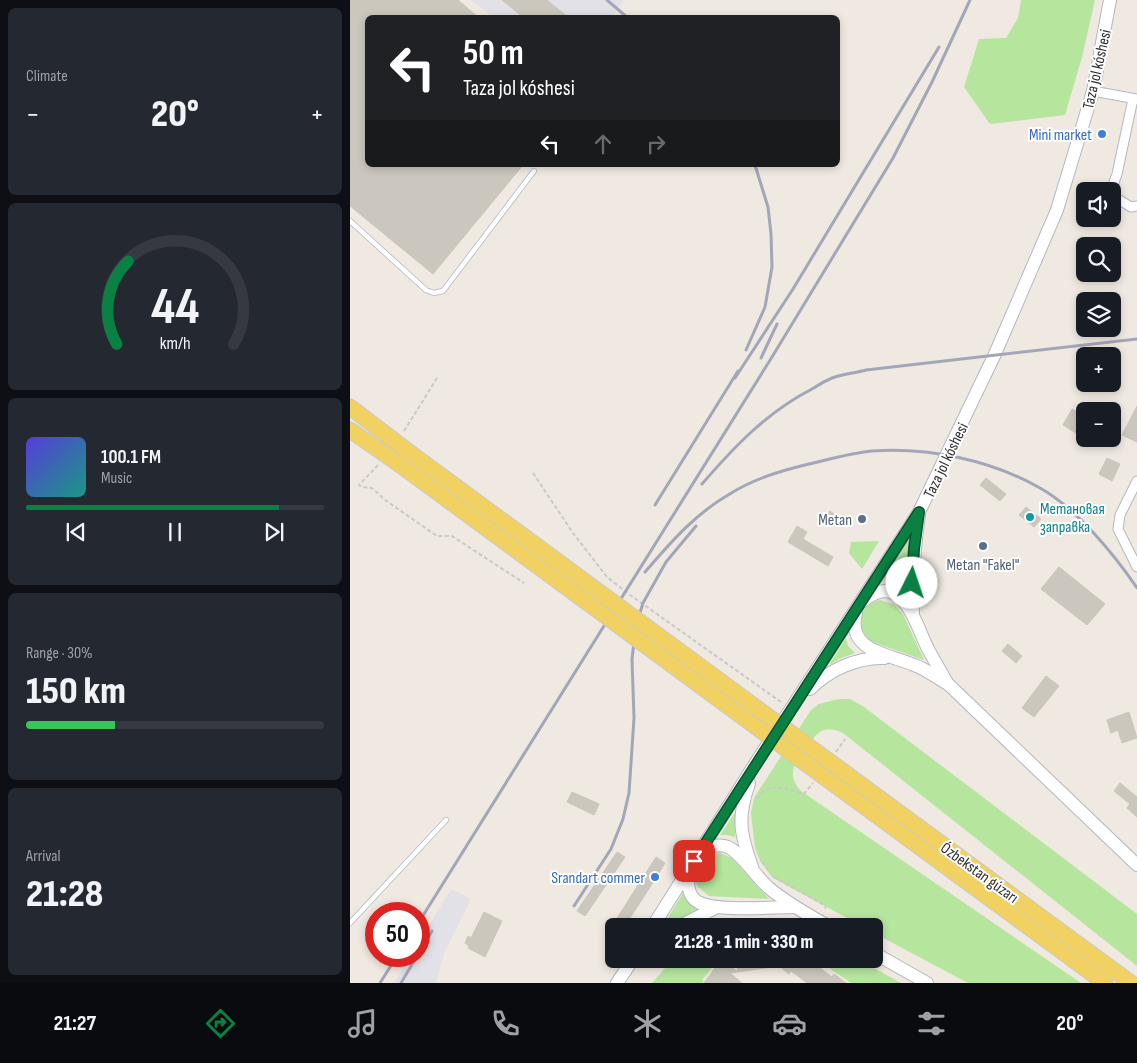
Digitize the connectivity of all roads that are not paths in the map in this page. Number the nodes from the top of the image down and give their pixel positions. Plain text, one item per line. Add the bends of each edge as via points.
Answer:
1 (1110, 0) edge
2 (1093, 91) junction
3 (1135, 99) edge
4 (534, 171) dead end
5 (1137, 206) edge
6 (350, 221) edge
7 (350, 408) edge
8 (350, 430) edge
9 (1137, 481) edge
10 (919, 512) junction
11 (1137, 567) edge
12 (858, 606) junction
13 (913, 614) junction
14 (895, 658) junction
15 (948, 684) junction
16 (795, 705) junction
17 (755, 764) junction
18 (446, 820) dead end
19 (693, 862) junction
20 (1137, 865) edge
21 (755, 874) junction
22 (717, 907) junction
23 (795, 907) junction
24 (658, 918) edge
25 (696, 918) edge
26 (814, 918) edge
27 (350, 923) edge
28 (883, 958) edge
29 (631, 968) edge
30 (620, 978) edge
31 (926, 983) edge
32 (1105, 983) edge
33 (1131, 983) edge

1 - 2 main road, Taza jol kóshesi
2 - 3 street
2 - 10 main road, Taza jol kóshesi via 1057,210 995,354
3 - 5 street via 1112,188 1116,198 1131,207
4 - 6 lane via 443,291 434,293 426,290
7 - 33 main road, Ózbekstan gúzarı, bridge via 832,758
8 - 32 main road, Ózbekstan gúzarı, bridge via 817,778
9 - 11 street via 1120,516 1118,529
10 - 12 main road, Taza jol kóshesi
10 - 13 main road via 912,583
12 - 13 main road via 871,594 881,591 894,593 904,600
12 - 14 main road via 854,624 861,642 870,650
12 - 16 main road, Taza jol kóshesi
13 - 15 main road via 928,650
14 - 15 main road via 917,666
14 - 16 main road via 874,658 836,670 818,681
15 - 20 main road
16 - 17 main road, Taza jol kóshesi
17 - 19 main road, Taza jol kóshesi
17 - 21 main road via 741,808 740,824
18 - 27 lane
19 - 21 main road via 703,851 718,845 735,851
19 - 22 main road via 688,880 692,896 698,902
19 - 24 main road, Taza jol kóshesi
21 - 23 main road
22 - 23 main road
22 - 25 main road
23 - 26 main road
28 - 31 main road
29 - 30 main road

